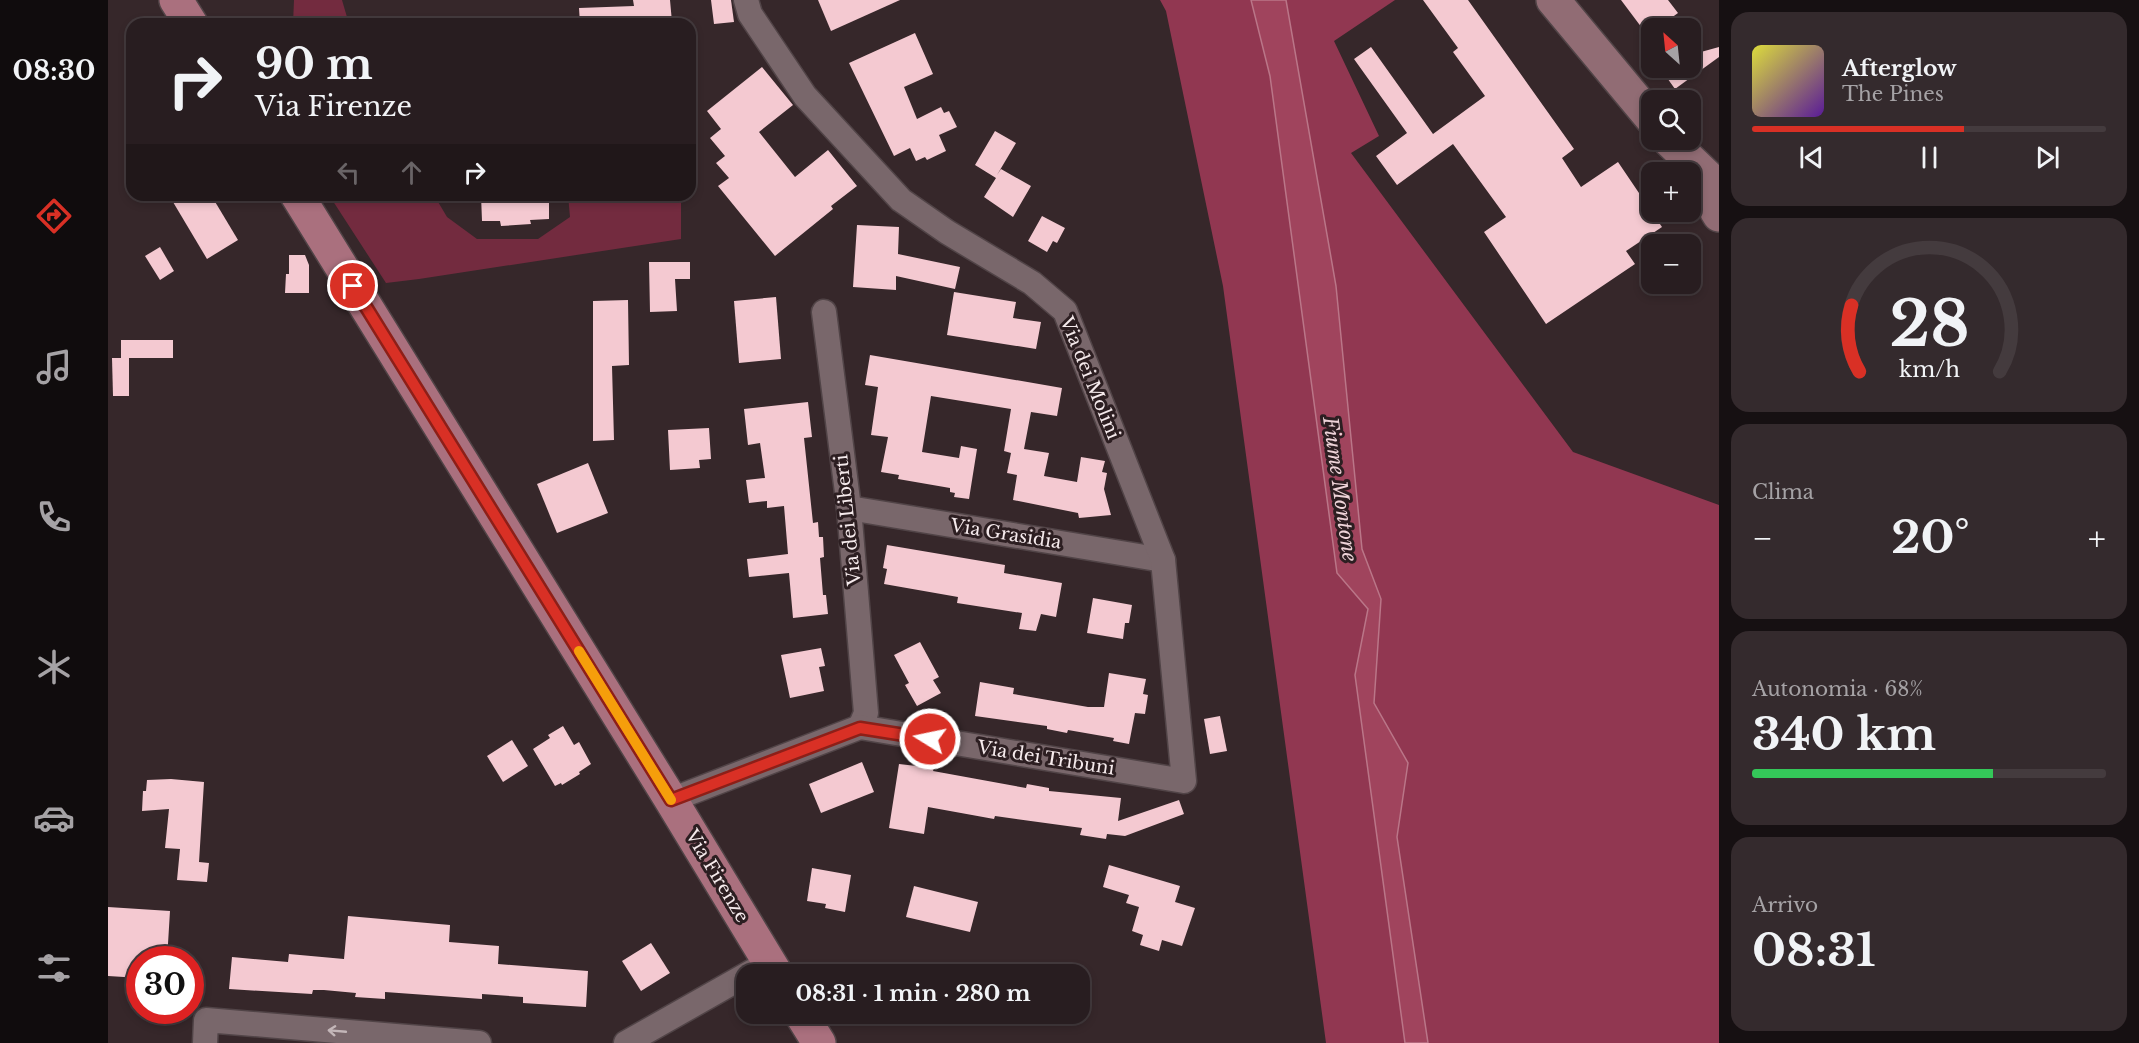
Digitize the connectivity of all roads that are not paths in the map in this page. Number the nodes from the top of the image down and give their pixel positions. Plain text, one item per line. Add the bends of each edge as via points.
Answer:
1 (176, 0) edge
2 (746, 0) edge
3 (1553, 0) edge
4 (187, 18) edge
5 (1641, 106) edge
6 (1678, 150) edge
7 (1718, 195) edge
8 (301, 201) edge
9 (824, 312) dead end
10 (849, 508) junction
11 (1163, 560) junction
12 (860, 728) junction
13 (1184, 781) joint
14 (671, 800) junction
15 (771, 964) edge
16 (736, 987) edge
17 (807, 1024) edge
18 (205, 1043) edge
19 (479, 1043) edge
20 (626, 1043) edge
21 (819, 1043) edge

1 - 4 main road
2 - 11 street, Via dei Molini via 750,14 805,96 901,201 1032,283 1065,311
3 - 5 main road
6 - 7 main road
8 - 14 main road, Via Firenze
9 - 10 street, Via dei Liberti
10 - 11 street, Via Grasidia
10 - 12 street, Via dei Liberti via 866,713
11 - 13 street, Via dei Molini
12 - 13 street, Via dei Tribuni
12 - 14 street
14 - 15 main road, Via Firenze
16 - 20 street
17 - 21 main road
19 -> 18 street via 206,1020

